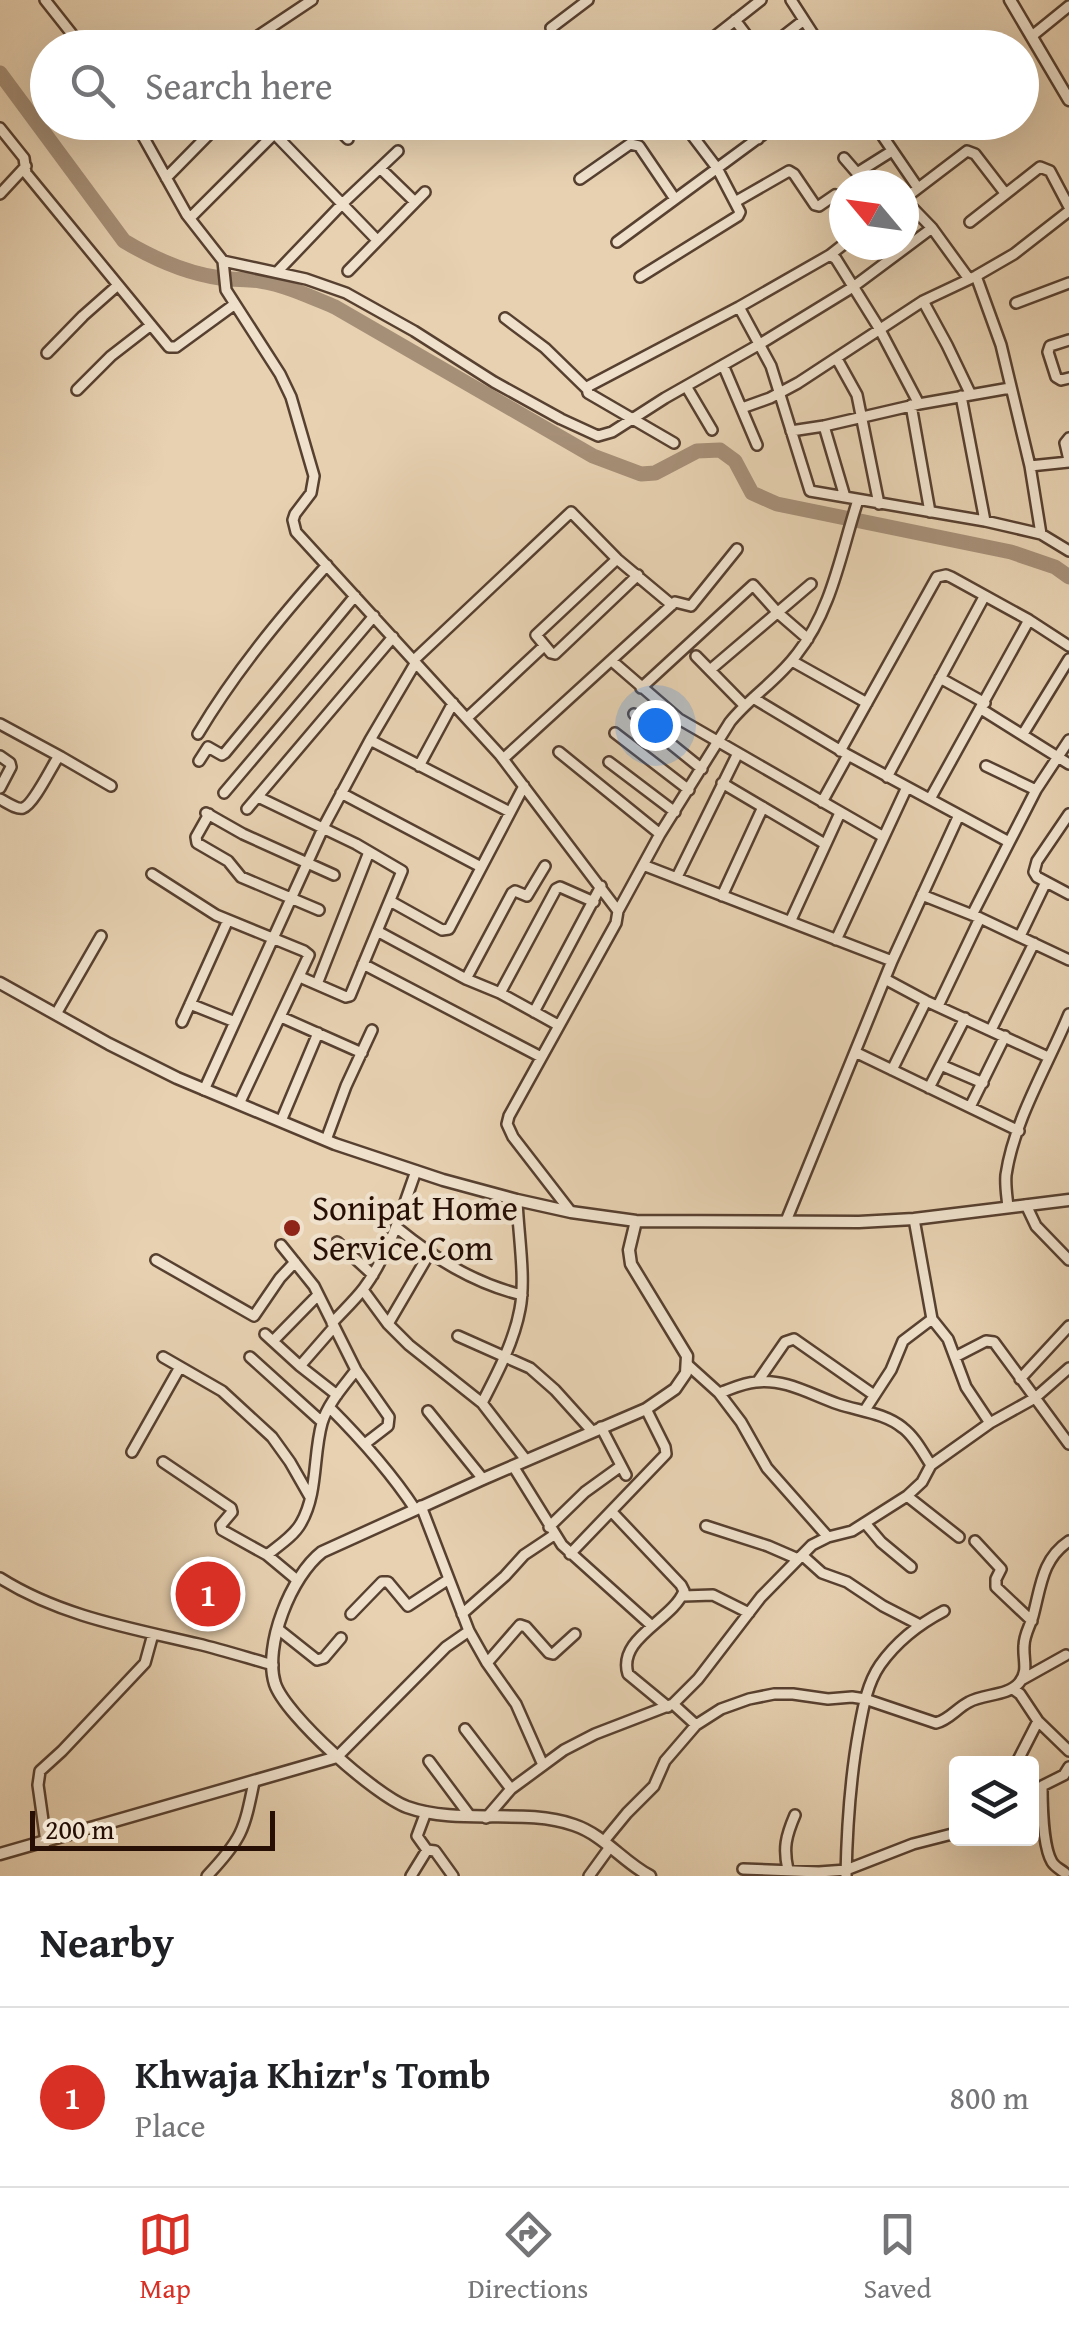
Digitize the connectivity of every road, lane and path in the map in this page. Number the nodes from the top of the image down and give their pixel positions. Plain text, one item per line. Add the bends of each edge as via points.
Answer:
1 (45, 0) edge
2 (312, 0) edge
3 (588, 0) edge
4 (762, 0) edge
5 (791, 0) edge
6 (1010, 0) edge
7 (1069, 6) edge
8 (736, 20) junction
9 (804, 20) junction
10 (551, 28) dead end
11 (69, 30) edge
12 (269, 30) edge
13 (723, 30) edge
14 (743, 30) edge
15 (791, 30) edge
16 (810, 30) edge
17 (1028, 30) edge
18 (1039, 30) edge
19 (1039, 48) edge
20 (1069, 100) edge
21 (0, 128) edge
22 (146, 140) edge
23 (203, 140) edge
24 (268, 140) edge
25 (280, 140) edge
26 (696, 140) edge
27 (755, 140) edge
28 (885, 140) edge
29 (892, 150) junction
30 (398, 152) dead end
31 (844, 158) dead end
32 (26, 166) junction
33 (380, 168) junction
34 (717, 168) junction
35 (906, 170) edge
36 (166, 178) junction
37 (580, 179) dead end
38 (919, 187) edge
39 (425, 192) dead end
40 (0, 194) edge
41 (1005, 194) junction
42 (675, 199) junction
43 (829, 199) edge
44 (416, 202) junction
45 (735, 202) junction
46 (342, 204) junction
47 (1069, 209) edge
48 (919, 215) edge
49 (190, 218) junction
50 (970, 222) dead end
51 (932, 228) junction
52 (377, 240) junction
53 (616, 242) dead end
54 (829, 257) edge
55 (837, 260) edge
56 (224, 265) junction
57 (348, 271) dead end
58 (277, 272) junction
59 (640, 277) dead end
60 (973, 278) junction
61 (1069, 283) edge
62 (118, 285) junction
63 (853, 287) junction
64 (923, 302) junction
65 (1016, 303) dead end
66 (235, 304) junction
67 (739, 307) junction
68 (505, 318) dead end
69 (151, 325) junction
70 (879, 328) junction
71 (1069, 340) edge
72 (760, 344) junction
73 (47, 353) dead end
74 (837, 359) junction
75 (723, 366) junction
76 (1069, 378) edge
77 (686, 386) junction
78 (586, 388) junction
79 (1010, 388) junction
80 (77, 390) dead end
81 (780, 393) junction
82 (966, 395) junction
83 (915, 404) junction
84 (742, 408) junction
85 (862, 416) junction
86 (632, 418) junction
87 (824, 426) junction
88 (712, 430) dead end
89 (791, 431) junction
90 (1069, 438) edge
91 (674, 443) dead end
92 (757, 445) dead end
93 (1069, 461) edge
94 (1030, 466) junction
95 (845, 498) junction
96 (879, 504) junction
97 (856, 505) junction
98 (930, 512) junction
99 (984, 521) junction
100 (1041, 534) junction
101 (737, 549) dead end
102 (1069, 551) edge
103 (617, 559) junction
104 (327, 564) junction
105 (638, 575) junction
106 (810, 584) dead end
107 (355, 596) junction
108 (984, 596) junction
109 (672, 605) junction
110 (778, 612) junction
111 (374, 616) junction
112 (1029, 620) junction
113 (393, 637) junction
114 (808, 639) junction
115 (544, 646) junction
116 (1069, 646) edge
117 (696, 656) dead end
118 (1069, 659) edge
119 (415, 661) junction
120 (612, 661) junction
121 (792, 661) junction
122 (710, 670) junction
123 (940, 678) junction
124 (641, 688) junction
125 (753, 698) junction
126 (867, 702) junction
127 (453, 703) junction
128 (744, 705) junction
129 (983, 706) junction
130 (634, 714) dead end
131 (467, 718) junction
132 (0, 724) edge
133 (615, 733) dead end
134 (198, 734) dead end
135 (1023, 734) junction
136 (370, 740) junction
137 (1069, 740) edge
138 (718, 742) junction
139 (559, 752) dead end
140 (738, 753) junction
141 (844, 753) junction
142 (1057, 755) junction
143 (0, 756) edge
144 (61, 757) junction
145 (504, 759) junction
146 (199, 761) dead end
147 (609, 762) dead end
148 (1069, 764) edge
149 (420, 766) junction
150 (986, 766) dead end
151 (702, 769) junction
152 (887, 776) junction
153 (722, 783) junction
154 (110, 786) dead end
155 (524, 786) junction
156 (907, 787) junction
157 (0, 788) edge
158 (689, 790) junction
159 (1036, 790) junction
160 (224, 793) dead end
161 (341, 793) junction
162 (258, 797) junction
163 (930, 798) junction
164 (0, 799) edge
165 (822, 802) junction
166 (764, 806) junction
167 (247, 810) dead end
168 (510, 812) junction
169 (674, 812) junction
170 (840, 812) junction
171 (1069, 814) edge
172 (959, 815) junction
173 (322, 828) junction
174 (660, 834) junction
175 (882, 836) junction
176 (1009, 842) junction
177 (825, 844) junction
178 (370, 852) junction
179 (307, 863) junction
180 (643, 865) junction
181 (546, 866) dead end
182 (481, 867) junction
183 (152, 874) dead end
184 (334, 875) dead end
185 (677, 877) junction
186 (1046, 882) junction
187 (601, 886) junction
188 (1069, 894) edge
189 (922, 895) junction
190 (722, 896) junction
191 (290, 900) junction
192 (390, 901) junction
193 (594, 902) junction
194 (319, 910) dead end
195 (618, 911) junction
196 (976, 916) junction
197 (228, 920) junction
198 (790, 922) junction
199 (378, 931) junction
200 (101, 936) dead end
201 (1020, 936) junction
202 (273, 938) junction
203 (836, 940) junction
204 (1034, 943) junction
205 (1069, 960) edge
206 (892, 961) junction
207 (363, 964) junction
208 (300, 977) junction
209 (466, 979) junction
210 (885, 979) junction
211 (0, 982) edge
212 (317, 984) junction
213 (500, 993) junction
214 (926, 1001) junction
215 (190, 1004) junction
216 (938, 1006) junction
217 (534, 1012) junction
218 (56, 1014) junction
219 (1069, 1014) edge
220 (281, 1017) junction
221 (965, 1018) junction
222 (182, 1022) dead end
223 (235, 1022) junction
224 (558, 1025) junction
225 (1066, 1027) edge
226 (372, 1030) dead end
227 (991, 1030) junction
228 (318, 1033) junction
229 (1004, 1036) junction
230 (855, 1052) junction
231 (362, 1053) junction
232 (1048, 1056) junction
233 (540, 1057) junction
234 (941, 1065) junction
235 (892, 1070) junction
236 (983, 1083) junction
237 (928, 1088) junction
238 (204, 1090) junction
239 (240, 1104) junction
240 (970, 1107) junction
241 (281, 1122) junction
242 (1019, 1130) junction
243 (326, 1140) junction
244 (416, 1172) junction
245 (517, 1200) junction
246 (1069, 1200) edge
247 (1026, 1205) junction
248 (1008, 1207) junction
249 (572, 1212) junction
250 (914, 1219) junction
251 (786, 1220) junction
252 (636, 1221) junction
253 (396, 1227) junction
254 (337, 1242) dead end
255 (281, 1245) dead end
256 (430, 1254) junction
257 (156, 1260) dead end
258 (1069, 1260) edge
259 (294, 1262) junction
260 (372, 1275) junction
261 (363, 1290) junction
262 (318, 1295) junction
263 (522, 1295) junction
264 (932, 1319) junction
265 (388, 1324) junction
266 (333, 1325) junction
267 (1069, 1326) edge
268 (265, 1334) dead end
269 (458, 1336) dead end
270 (273, 1342) junction
271 (505, 1356) junction
272 (250, 1357) dead end
273 (955, 1357) junction
274 (163, 1358) dead end
275 (688, 1365) junction
276 (300, 1366) junction
277 (180, 1367) junction
278 (1069, 1368) edge
279 (356, 1370) junction
280 (1020, 1379) junction
281 (758, 1381) junction
282 (719, 1393) junction
283 (874, 1394) junction
284 (337, 1395) junction
285 (1035, 1398) junction
286 (482, 1403) junction
287 (329, 1408) junction
288 (646, 1409) junction
289 (865, 1410) junction
290 (428, 1411) dead end
291 (322, 1422) junction
292 (990, 1422) junction
293 (596, 1429) junction
294 (366, 1443) junction
295 (1069, 1444) edge
296 (132, 1452) dead end
297 (526, 1460) junction
298 (163, 1462) dead end
299 (931, 1465) junction
300 (514, 1466) junction
301 (483, 1478) junction
302 (907, 1496) junction
303 (310, 1497) junction
304 (418, 1507) junction
305 (612, 1512) junction
306 (865, 1523) junction
307 (706, 1526) dead end
308 (552, 1531) junction
309 (828, 1537) junction
310 (959, 1537) dead end
311 (975, 1541) dead end
312 (1069, 1541) edge
313 (570, 1554) junction
314 (266, 1556) junction
315 (800, 1557) junction
316 (911, 1567) dead end
317 (0, 1578) edge
318 (449, 1579) junction
319 (296, 1580) junction
320 (682, 1596) junction
321 (944, 1611) dead end
322 (749, 1613) junction
323 (351, 1614) dead end
324 (462, 1614) junction
325 (1032, 1621) junction
326 (918, 1624) junction
327 (652, 1626) junction
328 (278, 1629) junction
329 (469, 1631) junction
330 (154, 1634) junction
331 (575, 1634) dead end
332 (341, 1638) dead end
333 (1066, 1655) dead end
334 (487, 1663) junction
335 (272, 1665) junction
336 (1022, 1678) junction
337 (1013, 1689) junction
338 (865, 1699) junction
339 (671, 1706) junction
340 (1038, 1721) junction
341 (696, 1726) junction
342 (465, 1729) dead end
343 (1069, 1751) edge
344 (1020, 1756) edge
345 (337, 1757) junction
346 (428, 1761) dead end
347 (543, 1765) junction
348 (1069, 1767) edge
349 (254, 1782) junction
350 (511, 1789) junction
351 (426, 1812) junction
352 (795, 1815) dead end
353 (470, 1816) junction
354 (486, 1818) junction
355 (949, 1835) edge
356 (46, 1842) junction
357 (607, 1844) junction
358 (427, 1850) junction
359 (0, 1854) edge
360 (742, 1870) dead end
361 (788, 1870) junction
362 (846, 1873) edge
363 (1065, 1873) edge
364 (207, 1876) edge
365 (411, 1876) edge
366 (453, 1876) edge
367 (589, 1876) edge
368 (650, 1876) edge

1 - 11 street
2 - 12 street
3 - 10 street
4 - 8 street
5 - 9 street
6 - 17 street
7 - 18 street
8 - 13 street
8 - 14 street
9 - 15 street
9 - 16 street
19 - 20 street
21 - 32 street
22 - 36 street
23 - 36 street
24 - 49 street
25 - 46 street
26 - 34 street
27 - 34 street
28 - 29 street
29 - 31 street via 859,172
29 - 35 street
30 - 33 street
32 - 40 street
32 - 62 street
33 - 44 street
33 - 46 street
34 - 42 street
34 - 45 street
36 - 49 street
37 - 42 street via 635,144
38 - 41 street via 968,151
39 - 44 street
41 - 47 street via 1043,167
41 - 50 street
42 - 53 street
43 - 45 street via 815,205 789,171
44 - 52 street
45 - 59 street via 738,216
46 - 52 street
46 - 58 street
47 - 60 street
48 - 51 street
49 - 56 street
51 - 60 street
51 - 63 street
52 - 57 street
54 - 67 street
55 - 63 street
56 - 58 street
56 - 66 street
58 - 86 street via 346,294 590,433 606,435
60 - 64 street
60 - 79 street via 1001,345
61 - 65 street
62 - 69 street
62 - 73 street
63 - 70 street
63 - 72 street
64 - 70 street
64 - 82 street
66 - 69 street via 174,348
66 - 104 street via 290,396 314,476 293,526
67 - 72 street
67 - 78 street
68 - 78 street
69 - 80 street
70 - 74 street
70 - 83 street
71 - 76 street via 1048,352 1056,377
72 - 75 street
72 - 81 street
74 - 81 street
74 - 85 street
75 - 77 street
75 - 84 street
77 - 86 street
77 - 88 street
78 - 86 street
79 - 82 street
79 - 94 street
81 - 84 street
81 - 89 street
82 - 83 street
82 - 99 street
83 - 85 street
83 - 98 street
84 - 92 street
85 - 87 street
85 - 96 street
86 - 91 street
87 - 89 street
87 - 95 street
89 - 95 street via 810,491
90 - 93 street
93 - 94 street
94 - 100 street
95 - 97 street
96 - 97 street
96 - 98 street
97 - 114 street via 834,584
98 - 99 street
99 - 100 street
100 - 102 street
101 - 109 street via 691,606
103 - 105 street
103 - 115 street via 536,635
103 - 119 street via 570,512
104 - 107 street
104 - 134 street via 259,642
105 - 109 street
105 - 115 street via 555,654
106 - 110 street
107 - 111 street
107 - 146 street via 225,753 208,747
108 - 112 street
108 - 123 street
108 - 126 street via 937,576
109 - 120 street
110 - 114 street
110 - 122 street
110 - 124 street via 751,586
111 - 113 street
111 - 160 street
112 - 116 street
112 - 129 street
113 - 119 street
113 - 162 street
114 - 121 street
115 - 131 street
117 - 122 street
118 - 135 street
119 - 127 street
119 - 136 street
120 - 124 street
120 - 145 street
121 - 125 street
121 - 126 street
122 - 128 street
123 - 129 street
123 - 152 street
124 - 138 street
125 - 128 street
125 - 141 street
126 - 141 street
127 - 131 street
127 - 149 street
128 - 138 street
129 - 135 street
129 - 163 street
130 - 151 street
131 - 145 street
132 - 144 street
133 - 158 street
135 - 142 street
136 - 149 street
136 - 161 street
137 - 142 street
138 - 140 street
138 - 151 street
139 - 174 street
140 - 153 street
140 - 165 street
141 - 152 street
141 - 165 street
142 - 148 street
142 - 159 street
143 - 157 street via 11,767
144 - 154 street
144 - 164 street via 24,808
145 - 155 street
147 - 169 street
149 - 168 street
150 - 159 street
151 - 158 street
152 - 156 street
153 - 166 street
153 - 185 street
155 - 168 street
155 - 187 street
156 - 163 street
156 - 175 street
158 - 169 street
159 - 176 street
161 - 173 street
161 - 182 street
162 - 167 street
162 - 173 street
163 - 172 street
165 - 170 street
166 - 177 street
166 - 190 street
168 - 182 street
169 - 174 street
170 - 175 street
170 - 177 street
171 - 186 street via 1034,868
172 - 176 street
172 - 189 street
173 - 178 street
173 - 179 street
174 - 180 street
175 - 203 street
176 - 196 street
177 - 198 street
178 - 192 street via 402,871
178 - 212 street
179 - 184 street
179 - 191 street
179 - 191 street via 207,813 197,843 241,877
180 - 185 street
180 - 195 street
181 - 209 street via 527,896 512,893
182 - 192 street via 446,930
183 - 197 street
185 - 190 street
186 - 188 street
186 - 201 street
187 - 193 street
187 - 195 street
189 - 196 street
189 - 206 street
190 - 198 street
191 - 194 street
191 - 202 street
192 - 199 street
193 - 213 street via 556,889
193 - 217 street
195 - 224 street
196 - 201 street
196 - 216 street
197 - 202 street
197 - 215 street
198 - 203 street
199 - 207 street
199 - 209 street
200 - 218 street
201 - 204 street
202 - 208 street via 308,954
202 - 223 street
203 - 206 street
204 - 205 street
204 - 227 street
206 - 210 street
207 - 212 street via 348,997
207 - 233 street
208 - 212 street
208 - 220 street
209 - 213 street
210 - 214 street
210 - 230 street
211 - 218 street
213 - 217 street
214 - 216 street
214 - 235 street
215 - 222 street
215 - 223 street
216 - 221 street
217 - 224 street
218 - 238 street
219 - 225 street
220 - 228 street
220 - 239 street
221 - 227 street
221 - 234 street
223 - 238 street
224 - 233 street
225 - 232 street
226 - 231 street
227 - 229 street
228 - 231 street
228 - 241 street
229 - 232 street
229 - 236 street
230 - 235 street
230 - 251 street
231 - 243 street
232 - 242 street
233 - 249 street via 507,1124
234 - 236 street
234 - 237 street
235 - 237 street
236 - 240 street
237 - 240 street
238 - 239 street
239 - 241 street
240 - 242 street
241 - 243 street
242 - 248 street via 1006,1174
243 - 244 street
244 - 245 street
244 - 253 street
245 - 249 street
245 - 263 street
246 - 247 street
247 - 248 street
247 - 258 street via 1036,1226
248 - 250 street
249 - 252 street
250 - 251 street
250 - 264 street
251 - 252 street
252 - 275 street via 631,1264
253 - 256 street
253 - 260 street
254 - 260 street
255 - 259 street
256 - 263 street via 493,1288
256 - 265 street
257 - 259 street via 252,1316
259 - 262 street
260 - 261 street
261 - 265 street
261 - 266 street
262 - 266 street
262 - 270 street
263 - 271 street
264 - 273 street
264 - 283 street via 903,1342
265 - 286 street
266 - 276 street
266 - 279 street
267 - 280 street
268 - 270 street
269 - 271 street
270 - 276 street
271 - 286 street
271 - 293 street via 538,1374
272 - 291 street
273 - 280 street via 994,1342
273 - 292 street
274 - 277 street
275 - 282 street
275 - 288 street via 675,1388
276 - 284 street
277 - 296 street
277 - 303 street via 222,1391 272,1437
278 - 285 street
279 - 284 street
279 - 294 street via 390,1420
280 - 285 street
281 - 282 street
281 - 283 street via 794,1339
281 - 289 street
282 - 309 street via 767,1468
283 - 289 street
284 - 287 street
285 - 292 street
285 - 295 street
286 - 297 street
287 - 291 street
287 - 294 street
288 - 293 street
288 - 305 street via 666,1454
289 - 299 street via 902,1426
290 - 301 street
291 - 303 street
292 - 299 street
293 - 297 street
293 - 308 street via 624,1470 585,1492
294 - 304 street
297 - 300 street
298 - 314 street via 231,1508 221,1528
299 - 302 street
300 - 301 street
300 - 308 street
301 - 304 street
302 - 306 street
302 - 310 street
303 - 314 street via 300,1527
304 - 318 street
304 - 319 street via 322,1552
305 - 313 street
305 - 320 street via 682,1586
306 - 309 street
306 - 316 street
307 - 315 street
308 - 313 street
308 - 324 street
309 - 315 street
311 - 325 street via 1001,1569 996,1586
312 - 325 street via 1048,1562
313 - 327 street
314 - 319 street
315 - 322 street
315 - 326 street
317 - 330 street via 44,1602
318 - 323 street via 408,1606 382,1582
318 - 324 street
319 - 328 street
320 - 322 street via 713,1594
320 - 327 street
321 - 326 street
322 - 339 street
324 - 329 street
325 - 336 street
326 - 338 street via 880,1664
327 - 339 street via 625,1670
328 - 332 street via 317,1660
328 - 335 street
329 - 334 street
329 - 345 street
330 - 335 street
330 - 356 street via 144,1663 40,1771
331 - 334 street via 553,1654 520,1625
333 - 336 street
334 - 347 street via 523,1716
335 - 345 street via 283,1699
336 - 337 street
337 - 338 street via 976,1698 936,1723
337 - 340 street
338 - 341 street via 774,1694 720,1710
338 - 362 street via 852,1770
339 - 341 street
339 - 347 street via 581,1740
340 - 343 street
340 - 344 street
341 - 357 street
342 - 350 street
345 - 349 street
345 - 351 street via 382,1795
346 - 353 street
347 - 350 street
348 - 363 street via 1042,1786 1050,1858
349 - 356 street
349 - 364 street via 239,1840
350 - 354 street
351 - 353 street
351 - 358 street via 417,1836
352 - 361 street via 784,1842
353 - 354 street
354 - 357 street via 559,1821
355 - 362 street
356 - 359 street
357 - 367 street
357 - 368 street
358 - 365 street
358 - 366 street
360 - 361 street
361 - 362 street

